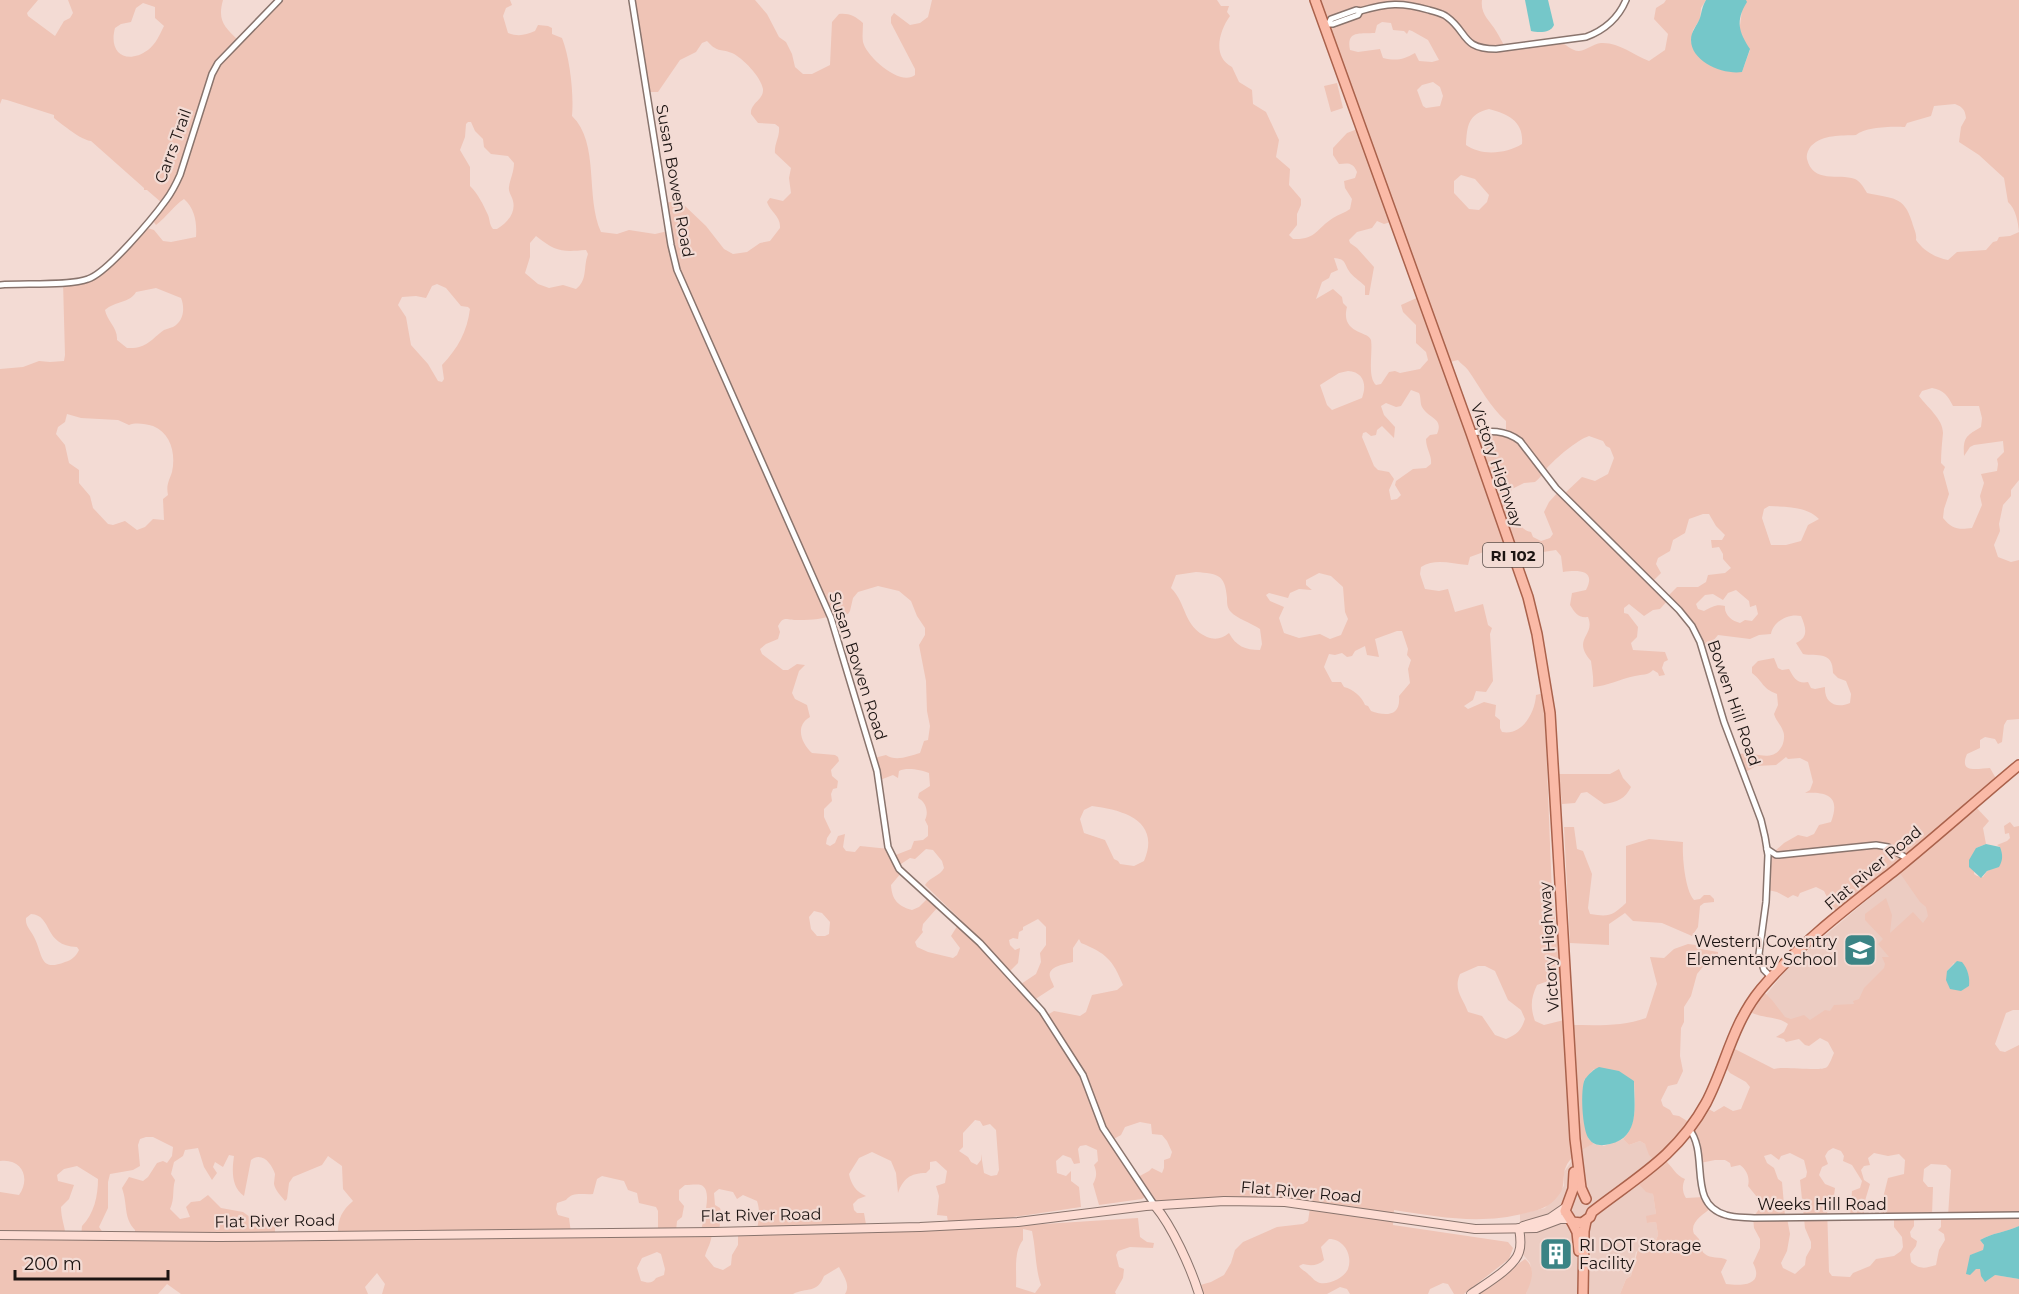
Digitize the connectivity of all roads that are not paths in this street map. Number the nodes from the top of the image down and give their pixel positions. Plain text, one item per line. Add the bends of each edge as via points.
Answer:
1 (279, 0) edge
2 (632, 0) edge
3 (1315, 0) edge
4 (1626, 0) edge
5 (1326, 24) junction
6 (0, 285) edge
7 (1471, 433) junction
8 (2019, 765) edge
9 (1767, 849) junction
10 (1908, 859) junction
11 (1772, 978) junction
12 (1689, 1129) junction
13 (1575, 1139) junction
14 (1639, 1179) junction
15 (1587, 1200) junction
16 (1568, 1203) junction
17 (1155, 1206) junction
18 (1592, 1212) junction
19 (2019, 1215) edge
20 (1571, 1221) junction
21 (1586, 1221) junction
22 (1519, 1228) junction
23 (0, 1235) edge
24 (1583, 1280) junction
25 (1199, 1294) edge
26 (1471, 1294) edge
27 (1583, 1294) edge

1 - 6 street, Carrs Trail via 218,63 175,187 115,259 84,281
2 - 17 street, Susan Bowen Road via 677,270 831,618 877,771 891,854 899,869 980,943 1042,1011 1083,1075 1103,1128
3 - 5 main road, Victory Highway / RI 102
4 - 5 street via 1614,20 1586,37 1496,49 1472,44 1448,17 1409,4 1383,4
5 - 7 main road, Victory Highway / RI 102
7 - 9 street, Bowen Hill Road via 1496,431 1520,441 1552,483 1692,626 1761,820
7 - 13 main road, Victory Highway / RI 102 via 1528,597 1547,687
8 - 10 main road, Flat River Road
9 - 10 street via 1779,855 1876,846
9 - 11 street, Bowen Hill Road via 1766,902 1759,954 1764,970
10 - 11 main road, Flat River Road via 1844,911
11 - 12 main road, Flat River Road via 1743,1015 1708,1098
12 - 14 main road, Flat River Road
12 - 19 street, Weeks Hill Road via 1699,1148 1704,1196 1713,1209 1728,1216
13 - 15 main road, Victory Highway / RI 102 via 1581,1188
13 - 16 main road, Victory Highway / RI 102 via 1574,1190
14 - 15 main road, Flat River Road via 1597,1200
14 - 18 main road, Flat River Road
15 - 16 main road via 1578,1197
15 - 18 main road
16 - 20 main road via 1567,1216
16 - 22 main road, Flat River Road via 1550,1218
17 - 22 main road, Flat River Road via 1268,1201 1469,1228
17 - 23 main road, Flat River Road via 1018,1222 920,1227 219,1237
17 - 25 main road
18 - 21 main road
20 - 21 main road
20 - 22 main road, Flat River Road via 1560,1219 1536,1228
20 - 24 main road
21 - 24 main road
22 - 26 main road via 1520,1249 1515,1260
24 - 27 main road

